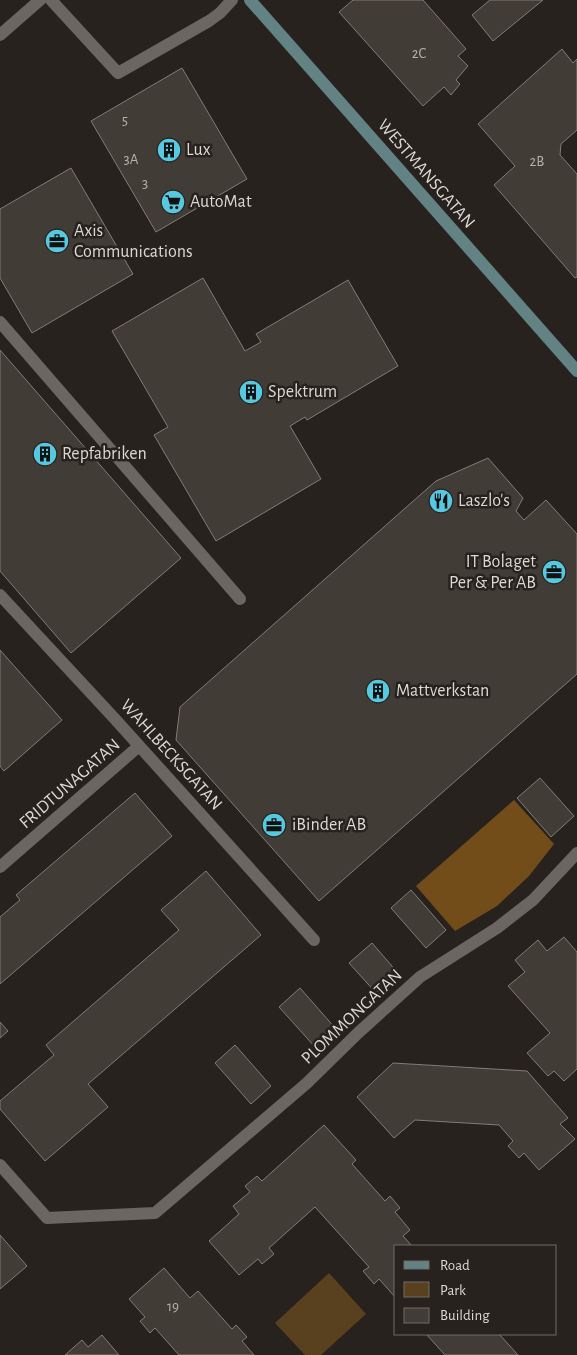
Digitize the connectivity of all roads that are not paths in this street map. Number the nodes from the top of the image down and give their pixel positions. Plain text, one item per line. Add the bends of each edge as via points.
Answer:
1 (40, 0) edge
2 (51, 0) edge
3 (232, 0) edge
4 (250, 0) edge
5 (0, 35) edge
6 (0, 322) edge
7 (577, 371) edge
8 (0, 595) edge
9 (240, 599) dead end
10 (139, 746) junction
11 (577, 853) edge
12 (0, 867) edge
13 (314, 940) dead end
14 (0, 1165) edge

1 - 5 street
2 - 3 street via 118,73 209,21
4 - 7 street, WESTMANSGATAN
6 - 9 street
8 - 10 street, WAHLBECKSGATAN
10 - 12 street, FRIDTUNAGATAN
10 - 13 street, WAHLBECKSGATAN
11 - 14 street, PLOMMONGATAN via 533,900 497,928 420,977 307,1084 155,1213 47,1218

